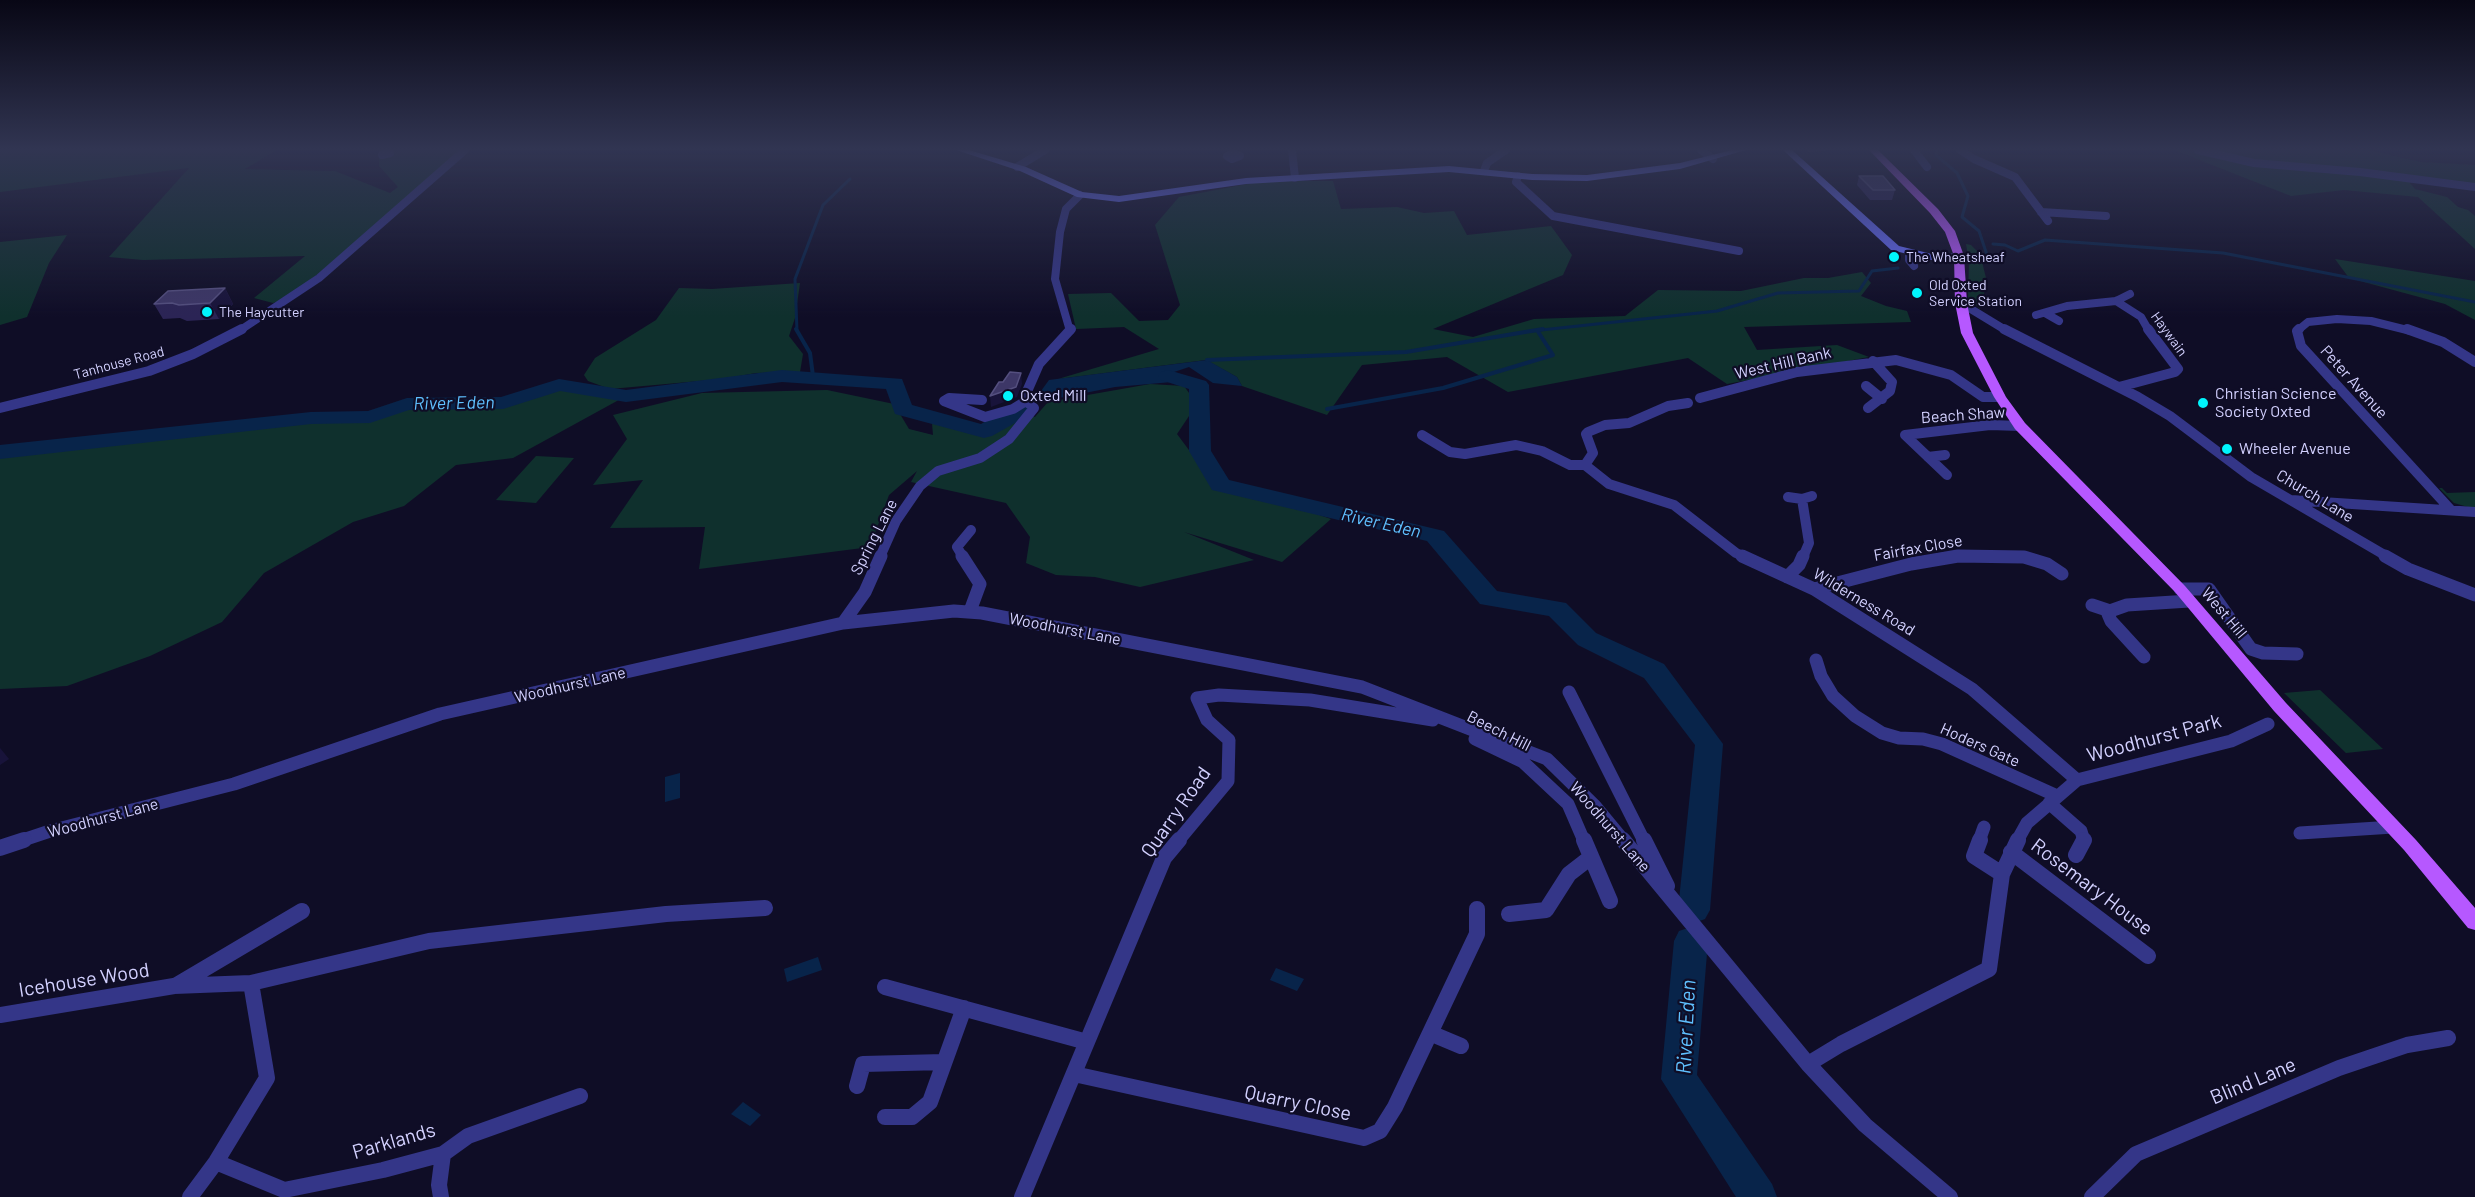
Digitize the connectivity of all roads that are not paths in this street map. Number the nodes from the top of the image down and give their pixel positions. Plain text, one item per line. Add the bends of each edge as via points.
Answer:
1 (401, 206) edge
2 (1068, 206) edge
3 (1540, 206) edge
4 (1849, 206) edge
5 (1928, 206) edge
6 (2036, 206) edge
7 (2041, 212) junction
8 (2106, 216) dead end
9 (2048, 221) dead end
10 (1739, 251) dead end
11 (1909, 253) junction
12 (1959, 256) junction
13 (1936, 258) junction
14 (1914, 266) dead end
15 (1960, 275) junction
16 (2130, 294) dead end
17 (2116, 301) junction
18 (1962, 311) junction
19 (2059, 321) dead end
20 (1989, 322) junction
21 (1874, 360) junction
22 (2475, 362) edge
23 (1866, 386) dead end
24 (2119, 387) junction
25 (2000, 397) junction
26 (982, 399) dead end
27 (1700, 399) dead end
28 (1882, 399) junction
29 (1026, 401) junction
30 (1688, 403) dead end
31 (0, 408) edge
32 (1868, 408) dead end
33 (2020, 426) junction
34 (1422, 435) dead end
35 (1945, 455) dead end
36 (1928, 457) junction
37 (1585, 465) junction
38 (1947, 476) dead end
39 (1788, 497) dead end
40 (2288, 500) junction
41 (2451, 510) junction
42 (2475, 512) edge
43 (971, 530) dead end
44 (2062, 574) dead end
45 (1787, 577) junction
46 (1814, 589) junction
47 (2185, 595) junction
48 (2475, 595) edge
49 (2092, 605) dead end
50 (970, 611) junction
51 (2110, 611) junction
52 (843, 623) junction
53 (2297, 654) dead end
54 (2144, 657) dead end
55 (1816, 660) dead end
56 (1569, 692) dead end
57 (1439, 721) junction
58 (1458, 724) junction
59 (2268, 724) dead end
60 (2077, 780) junction
61 (2053, 800) junction
62 (1984, 827) dead end
63 (2393, 827) junction
64 (2300, 834) dead end
65 (0, 848) edge
66 (2011, 852) junction
67 (2076, 855) dead end
68 (1591, 856) junction
69 (2002, 874) junction
70 (1610, 901) dead end
71 (765, 908) dead end
72 (1678, 908) junction
73 (1477, 909) dead end
74 (302, 911) dead end
75 (1509, 914) dead end
76 (2475, 922) edge
77 (2148, 956) dead end
78 (251, 983) junction
79 (174, 986) junction
80 (885, 987) dead end
81 (964, 1008) junction
82 (0, 1015) edge
83 (1430, 1033) junction
84 (2448, 1038) dead end
85 (1087, 1042) junction
86 (1461, 1046) dead end
87 (944, 1062) junction
88 (1808, 1064) junction
89 (1074, 1074) junction
90 (857, 1086) dead end
91 (580, 1096) dead end
92 (885, 1117) dead end
93 (443, 1154) junction
94 (216, 1162) junction
95 (190, 1197) edge
96 (441, 1197) edge
97 (1022, 1197) edge
98 (1950, 1197) edge
99 (2091, 1197) edge

1 - 31 street, Tanhouse Road via 319,278 233,335 149,371
2 - 29 street, Spring Lane via 1060,232 1054,279 1071,330 1039,364
3 - 10 street via 1557,217
4 - 11 street via 1895,248
5 - 12 main road, West Hill via 1944,222
6 - 7 street
7 - 8 street
7 - 9 street
11 - 13 street
11 - 14 street
12 - 13 street
12 - 15 main road, West Hill
13 - 15 street
15 - 18 main road, West Hill
16 - 17 street
17 - 19 street via 2078,304 2041,314
17 - 24 street, Haywain via 2141,317 2178,369
18 - 20 street, Church Lane
18 - 20 street, Church Lane
18 - 25 main road, West Hill via 1966,333
20 - 24 street, Church Lane
21 - 25 street, West Hill Bank via 1923,366 1951,375 1983,397
21 - 27 street, West Hill Bank via 1797,372
21 - 28 street via 1892,382 1890,392
22 - 41 street, Peter Avenue via 2443,342 2371,321 2308,322 2297,332 2301,346
23 - 28 street
24 - 40 street, Church Lane via 2170,416
25 - 33 main road, West Hill
26 - 29 street via 944,401 985,417
28 - 32 street
29 - 52 street, Spring Lane via 1034,408 1009,439 980,458 938,471 920,486 896,520 865,592
30 - 37 street via 1588,432 1593,453
33 - 36 street, Beach Shaw via 1990,425 1905,435
33 - 47 main road, West Hill
34 - 37 street via 1450,452 1465,454 1516,445 1542,451 1570,465
35 - 36 street
36 - 38 street, Beach Shaw
37 - 45 street, Wilderness Road via 1609,484 1674,505 1736,553
39 - 45 street via 1807,498 1809,543 1799,566
40 - 41 street
40 - 48 street, Church Lane via 2408,569
41 - 42 street
43 - 50 street via 957,547 980,584
44 - 46 street, Fairfax Close via 2047,564 2024,557 1958,556
45 - 46 street, Wilderness Road
46 - 60 street, Wilderness Road via 1972,689
47 - 51 street
47 - 53 street via 2209,589 2251,649
47 - 63 main road, West Hill via 2280,708
49 - 51 street
50 - 52 street, Woodhurst Lane
50 - 58 street, Woodhurst Lane via 1362,687
51 - 54 street via 2111,621
52 - 65 street, Woodhurst Lane via 440,714 234,784 50,831
55 - 61 street, Hoders Gate via 1833,696 1882,733 1941,744
56 - 72 street
57 - 58 street, Quarry Road
57 - 68 street, Beech Hill via 1523,762 1568,804
57 - 85 street, Quarry Road via 1310,700 1219,695 1197,698 1207,720 1230,740 1228,781 1164,858
58 - 72 street, Woodhurst Lane via 1546,759 1595,806
59 - 60 street, Woodhurst Park via 2231,741
60 - 61 street, Woodhurst Park
61 - 66 street, Woodhurst Park via 2027,823
61 - 67 street, Hoders Gate via 2081,831 2084,841
62 - 69 street via 1974,856
63 - 64 street
63 - 76 main road, West Hill
66 - 69 street, Woodhurst Park
66 - 77 street, Rosemary House
68 - 70 street, Beech Hill
68 - 75 street via 1569,874 1546,910
69 - 88 street, Woodhurst Park via 1989,969
71 - 78 street, Icehouse Wood via 666,914 429,942
72 - 88 street, Woodhurst Lane
73 - 83 street, Quarry Close via 1477,933
74 - 79 street, Icehouse Wood
78 - 79 street, Icehouse Wood
78 - 94 street via 267,1078
79 - 82 street, Icehouse Wood
80 - 81 street
81 - 85 street
81 - 87 street
83 - 86 street
83 - 89 street, Quarry Close via 1389,1119 1380,1131 1364,1138
84 - 99 street, Blind Lane via 2407,1045 2339,1068 2136,1154
85 - 89 street, Quarry Road
87 - 90 street via 863,1064
87 - 92 street via 930,1102 912,1117
88 - 98 street, Woodhurst Lane via 1865,1125
89 - 97 street, Quarry Road
91 - 93 street, Parklands via 468,1136
93 - 94 street, Parklands via 284,1190
93 - 96 street
94 - 95 street

